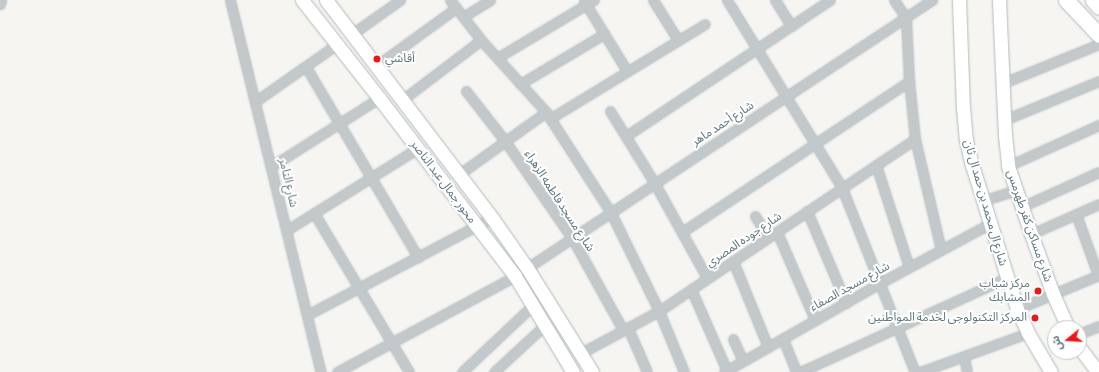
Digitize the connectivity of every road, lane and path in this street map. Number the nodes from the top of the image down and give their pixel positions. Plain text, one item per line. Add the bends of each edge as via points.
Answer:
1 (1, 0) edge
2 (230, 0) edge
3 (302, 0) edge
4 (326, 0) edge
5 (400, 0) edge
6 (450, 0) edge
7 (490, 0) edge
8 (653, 0) edge
9 (727, 0) edge
10 (775, 0) edge
11 (830, 0) edge
12 (894, 0) edge
13 (932, 0) edge
14 (959, 0) edge
15 (999, 0) edge
16 (1066, 0) edge
17 (1093, 0) edge
18 (588, 2) edge
19 (0, 4) edge
20 (1099, 7) edge
21 (456, 8) junction
22 (463, 17) junction
23 (906, 18) junction
24 (705, 24) dead end
25 (791, 26) junction
26 (352, 34) junction
27 (604, 34) junction
28 (1099, 34) edge
29 (481, 40) junction
30 (678, 40) junction
31 (337, 44) junction
32 (1099, 44) edge
33 (757, 49) junction
34 (497, 58) junction
35 (306, 66) junction
36 (376, 66) junction
37 (627, 71) junction
38 (909, 81) junction
39 (1099, 81) edge
40 (520, 84) junction
41 (1003, 84) junction
42 (466, 91) dead end
43 (379, 98) junction
44 (786, 98) junction
45 (402, 100) junction
46 (256, 101) junction
47 (610, 111) dead end
48 (548, 115) junction
49 (1004, 120) junction
50 (340, 124) junction
51 (1099, 125) edge
52 (626, 136) junction
53 (915, 138) junction
54 (505, 141) junction
55 (815, 144) junction
56 (418, 148) junction
57 (876, 165) junction
58 (272, 166) junction
59 (1008, 166) junction
60 (1099, 172) edge
61 (458, 175) junction
62 (371, 178) junction
63 (655, 184) junction
64 (842, 188) junction
65 (1015, 190) junction
66 (982, 201) junction
67 (1099, 204) edge
68 (1021, 207) junction
69 (807, 211) junction
70 (314, 213) junction
71 (611, 213) junction
72 (1076, 214) junction
73 (755, 216) dead end
74 (492, 218) junction
75 (989, 224) junction
76 (477, 225) junction
77 (287, 230) junction
78 (682, 232) junction
79 (777, 232) junction
80 (1031, 234) junction
81 (768, 237) junction
82 (572, 238) junction
83 (941, 250) junction
84 (418, 257) junction
85 (733, 261) junction
86 (527, 268) junction
87 (909, 268) junction
88 (1098, 275) edge
89 (515, 276) junction
90 (707, 278) junction
91 (1006, 278) junction
92 (880, 283) junction
93 (359, 288) junction
94 (691, 289) junction
95 (1053, 294) junction
96 (846, 302) junction
97 (533, 305) junction
98 (1017, 310) junction
99 (659, 311) junction
100 (307, 315) junction
101 (815, 320) junction
102 (1064, 320) edge
103 (545, 325) junction
104 (1099, 326) edge
105 (898, 327) junction
106 (626, 329) junction
107 (1087, 331) edge
108 (1028, 333) junction
109 (733, 339) dead end
110 (783, 339) junction
111 (392, 343) junction
112 (768, 347) junction
113 (581, 353) junction
114 (964, 357) junction
115 (1087, 358) edge
116 (743, 361) junction
117 (725, 371) edge
118 (321, 372) edge
119 (336, 372) edge
120 (409, 372) edge
121 (462, 372) edge
122 (494, 372) edge
123 (573, 372) edge
124 (592, 372) edge
125 (647, 372) edge
126 (684, 372) edge
127 (796, 372) edge
128 (800, 372) edge
129 (915, 372) edge
130 (920, 372) edge
131 (967, 372) edge
132 (1051, 372) edge
133 (1098, 372) edge

1 - 19 street
2 - 46 street, شارع التامر
3 - 31 street, محور جمال عبد الناصر
4 - 26 street, محور جمال عبد الناصر
5 - 26 street
6 - 21 street
7 - 22 street
8 - 30 street
9 - 33 street
10 - 25 street
11 - 25 street
12 - 23 street
13 - 23 street, شارع أحمد ماهر
14 - 66 street, شارع ال محمد بن حمد ال ثان via 966,140
15 - 41 street, شارع مساكن كفر طهرمس
16 - 28 main road
17 - 20 main road
18 - 27 street
18 - 34 street
21 - 22 street
21 - 36 street
22 - 29 street
23 - 38 street
23 - 44 street, شارع أحمد ماهر
24 - 30 street
25 - 33 street
26 - 36 street, محور جمال عبد الناصر
27 - 37 street
27 - 40 street
29 - 34 street
29 - 45 street
30 - 37 street
31 - 35 street
31 - 43 street, محور جمال عبد الناصر
32 - 41 street
33 - 44 street
33 - 52 street
34 - 40 street
35 - 46 street
35 - 50 street
36 - 45 street, محور جمال عبد الناصر
37 - 48 street
38 - 53 street
38 - 55 street
39 - 49 street
40 - 48 street
41 - 49 street, شارع مساكن كفر طهرمس
42 - 54 street, شارع مسجد فاطمه الزهراء
43 - 50 street
43 - 56 street, محور جمال عبد الناصر
44 - 55 street
44 - 63 street, شارع أحمد ماهر
45 - 61 street, محور جمال عبد الناصر
46 - 58 street, شارع التامر
47 - 52 street
48 - 54 street
48 - 71 street
49 - 59 street, شارع مساكن كفر طهرمس
50 - 58 street
50 - 62 street
51 - 59 street
52 - 63 street
53 - 57 street, شارع جوده المصري
53 - 83 street
54 - 61 street
54 - 82 street, شارع مسجد فاطمه الزهراء
55 - 64 street
55 - 78 street
56 - 62 street
56 - 76 street, محور جمال عبد الناصر
57 - 64 street, شارع جوده المصري
57 - 87 street
58 - 77 street, شارع التامر
59 - 65 street, شارع مساكن كفر طهرمس
60 - 68 street
61 - 74 street, محور جمال عبد الناصر
62 - 70 street
62 - 84 street
63 - 71 street, شارع أحمد ماهر
63 - 78 street
64 - 69 street, شارع جوده المصري
64 - 92 street
65 - 66 street
65 - 68 street, شارع مساكن كفر طهرمس
66 - 75 street, شارع ال محمد بن حمد ال ثان
67 - 72 street
68 - 80 street, شارع مساكن كفر طهرمس
69 - 79 street, شارع جوده المصري
69 - 96 street
70 - 77 street
70 - 93 street
71 - 82 street, شارع أحمد ماهر
71 - 99 street
72 - 80 street
72 - 88 street
73 - 81 street
74 - 76 street
74 - 86 street, محور جمال عبد الناصر
75 - 83 street, شارع مسجد الصفاء
75 - 91 street, شارع ال محمد بن حمد ال ثان
76 - 84 street
76 - 89 street, محور جمال عبد الناصر
77 - 100 street, شارع التامر
78 - 90 street
79 - 81 street, شارع جوده المصري
79 - 101 street
80 - 95 street, شارع مساكن كفر طهرمس
81 - 85 street, شارع جوده المصري
82 - 86 street, شارع أحمد ماهر
82 - 106 street, شارع مسجد فاطمه الزهراء
83 - 87 street, شارع مسجد الصفاء
84 - 93 street
85 - 90 street, شارع جوده المصري
85 - 112 street
86 - 113 street, محور جمال عبد الناصر
87 - 92 street, شارع مسجد الصفاء
88 - 95 street
89 - 97 street, محور جمال عبد الناصر
89 - 111 street
90 - 94 street, شارع جوده المصري
91 - 98 street, شارع ال محمد بن حمد ال ثان
91 - 105 street
92 - 96 street, شارع مسجد الصفاء
92 - 105 street
93 - 100 street
93 - 111 street
94 - 99 street, شارع جوده المصري
94 - 117 street
95 - 98 street
95 - 102 street, شارع مساكن كفر طهرمس
96 - 101 street, شارع مسجد الصفاء
97 - 103 street, محور جمال عبد الناصر
97 - 121 street
98 - 108 street, شارع ال محمد بن حمد ال ثان
99 - 106 street, شارع جوده المصري
99 - 126 street
100 - 118 street, شارع التامر
101 - 110 street, شارع مسجد الصفاء
103 - 122 street
103 - 123 street, محور جمال عبد الناصر
104 - 107 street
105 - 128 street
105 - 129 street
106 - 113 street, شارع جوده المصري
106 - 125 street, شارع مسجد فاطمه الزهراء
108 - 114 street
108 - 132 street, شارع ال محمد بن حمد ال ثان
109 - 116 street
110 - 112 street, شارع مسجد الصفاء
110 - 127 street
111 - 119 street
111 - 120 street
112 - 116 street, شارع مسجد الصفاء
113 - 124 street, محور جمال عبد الناصر
114 - 130 street
114 - 131 street
115 - 133 street
116 - 117 street, شارع مسجد الصفاء

